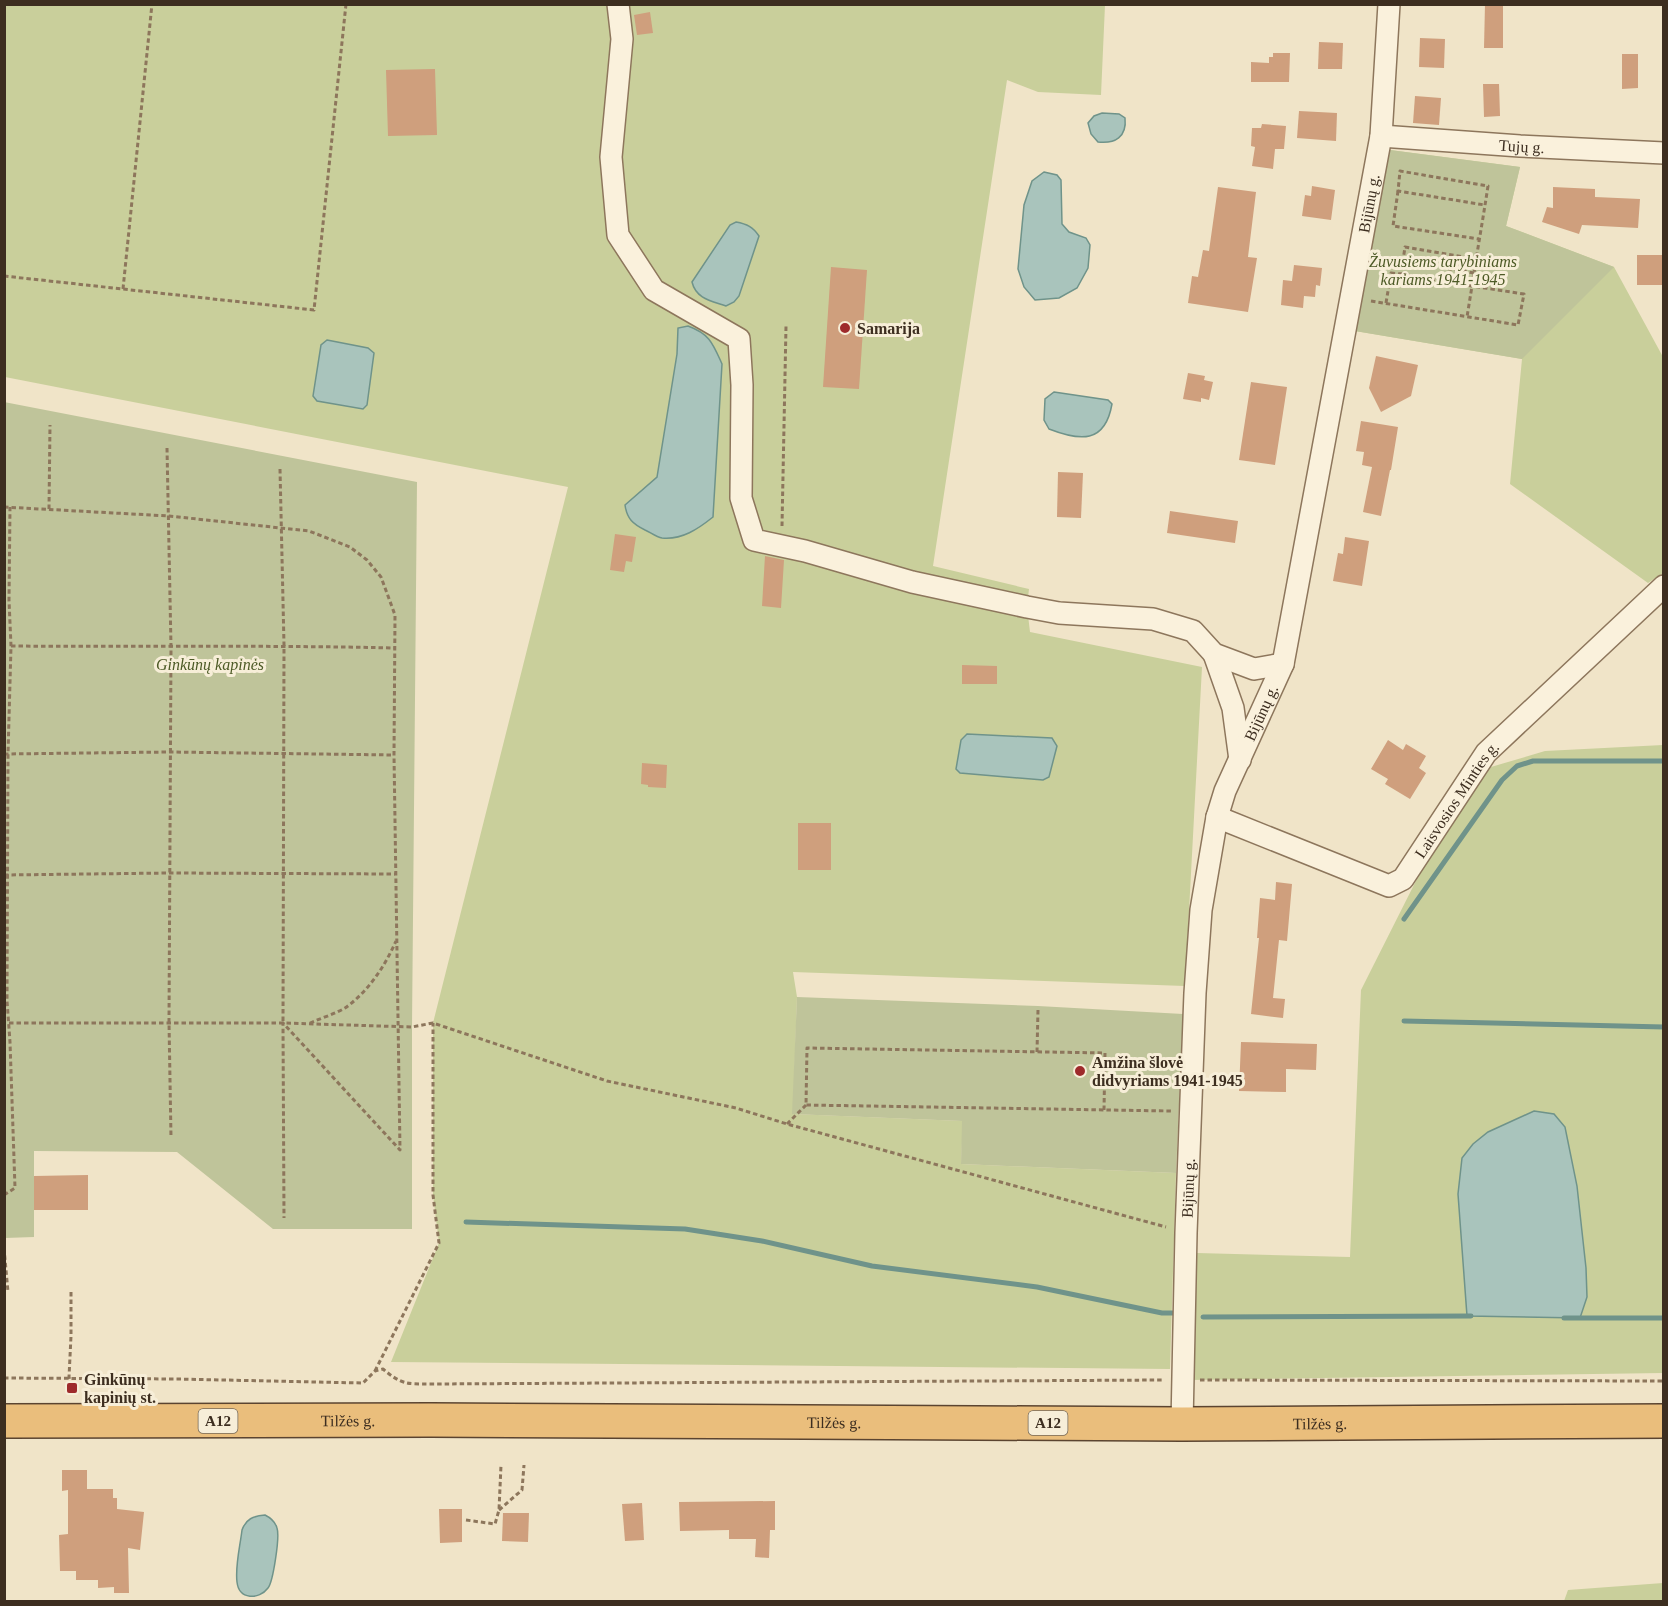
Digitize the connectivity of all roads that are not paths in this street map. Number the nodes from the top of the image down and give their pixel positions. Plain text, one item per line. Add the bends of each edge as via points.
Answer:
1 (618, 4) edge
2 (1389, 4) edge
3 (1381, 136) junction
4 (1664, 153) edge
5 (1664, 586) edge
6 (1214, 654) junction
7 (1283, 664) junction
8 (1240, 761) junction
9 (1217, 817) junction
10 (4, 1421) edge
11 (1664, 1421) edge
12 (1182, 1424) junction

1 - 6 street via 622,39 611,157 618,234 654,290 739,339 741,498 754,540 912,582 1027,607 1153,619 1193,631
2 - 3 street, Bijūnų g.
3 - 4 street, Tujų g.
3 - 7 street, Bijūnų g.
5 - 9 street, Laisvosios Minties g. via 1486,753 1403,879 1396,883 1389,886
6 - 7 street via 1254,669
6 - 8 street via 1233,708
7 - 8 street, Bijūnų g.
8 - 9 street, Bijūnų g.
9 - 12 street, Bijūnų g. via 1201,910 1195,993
10 - 12 highway, Tilžės g. / A12
11 - 12 highway, Tilžės g. / A12

